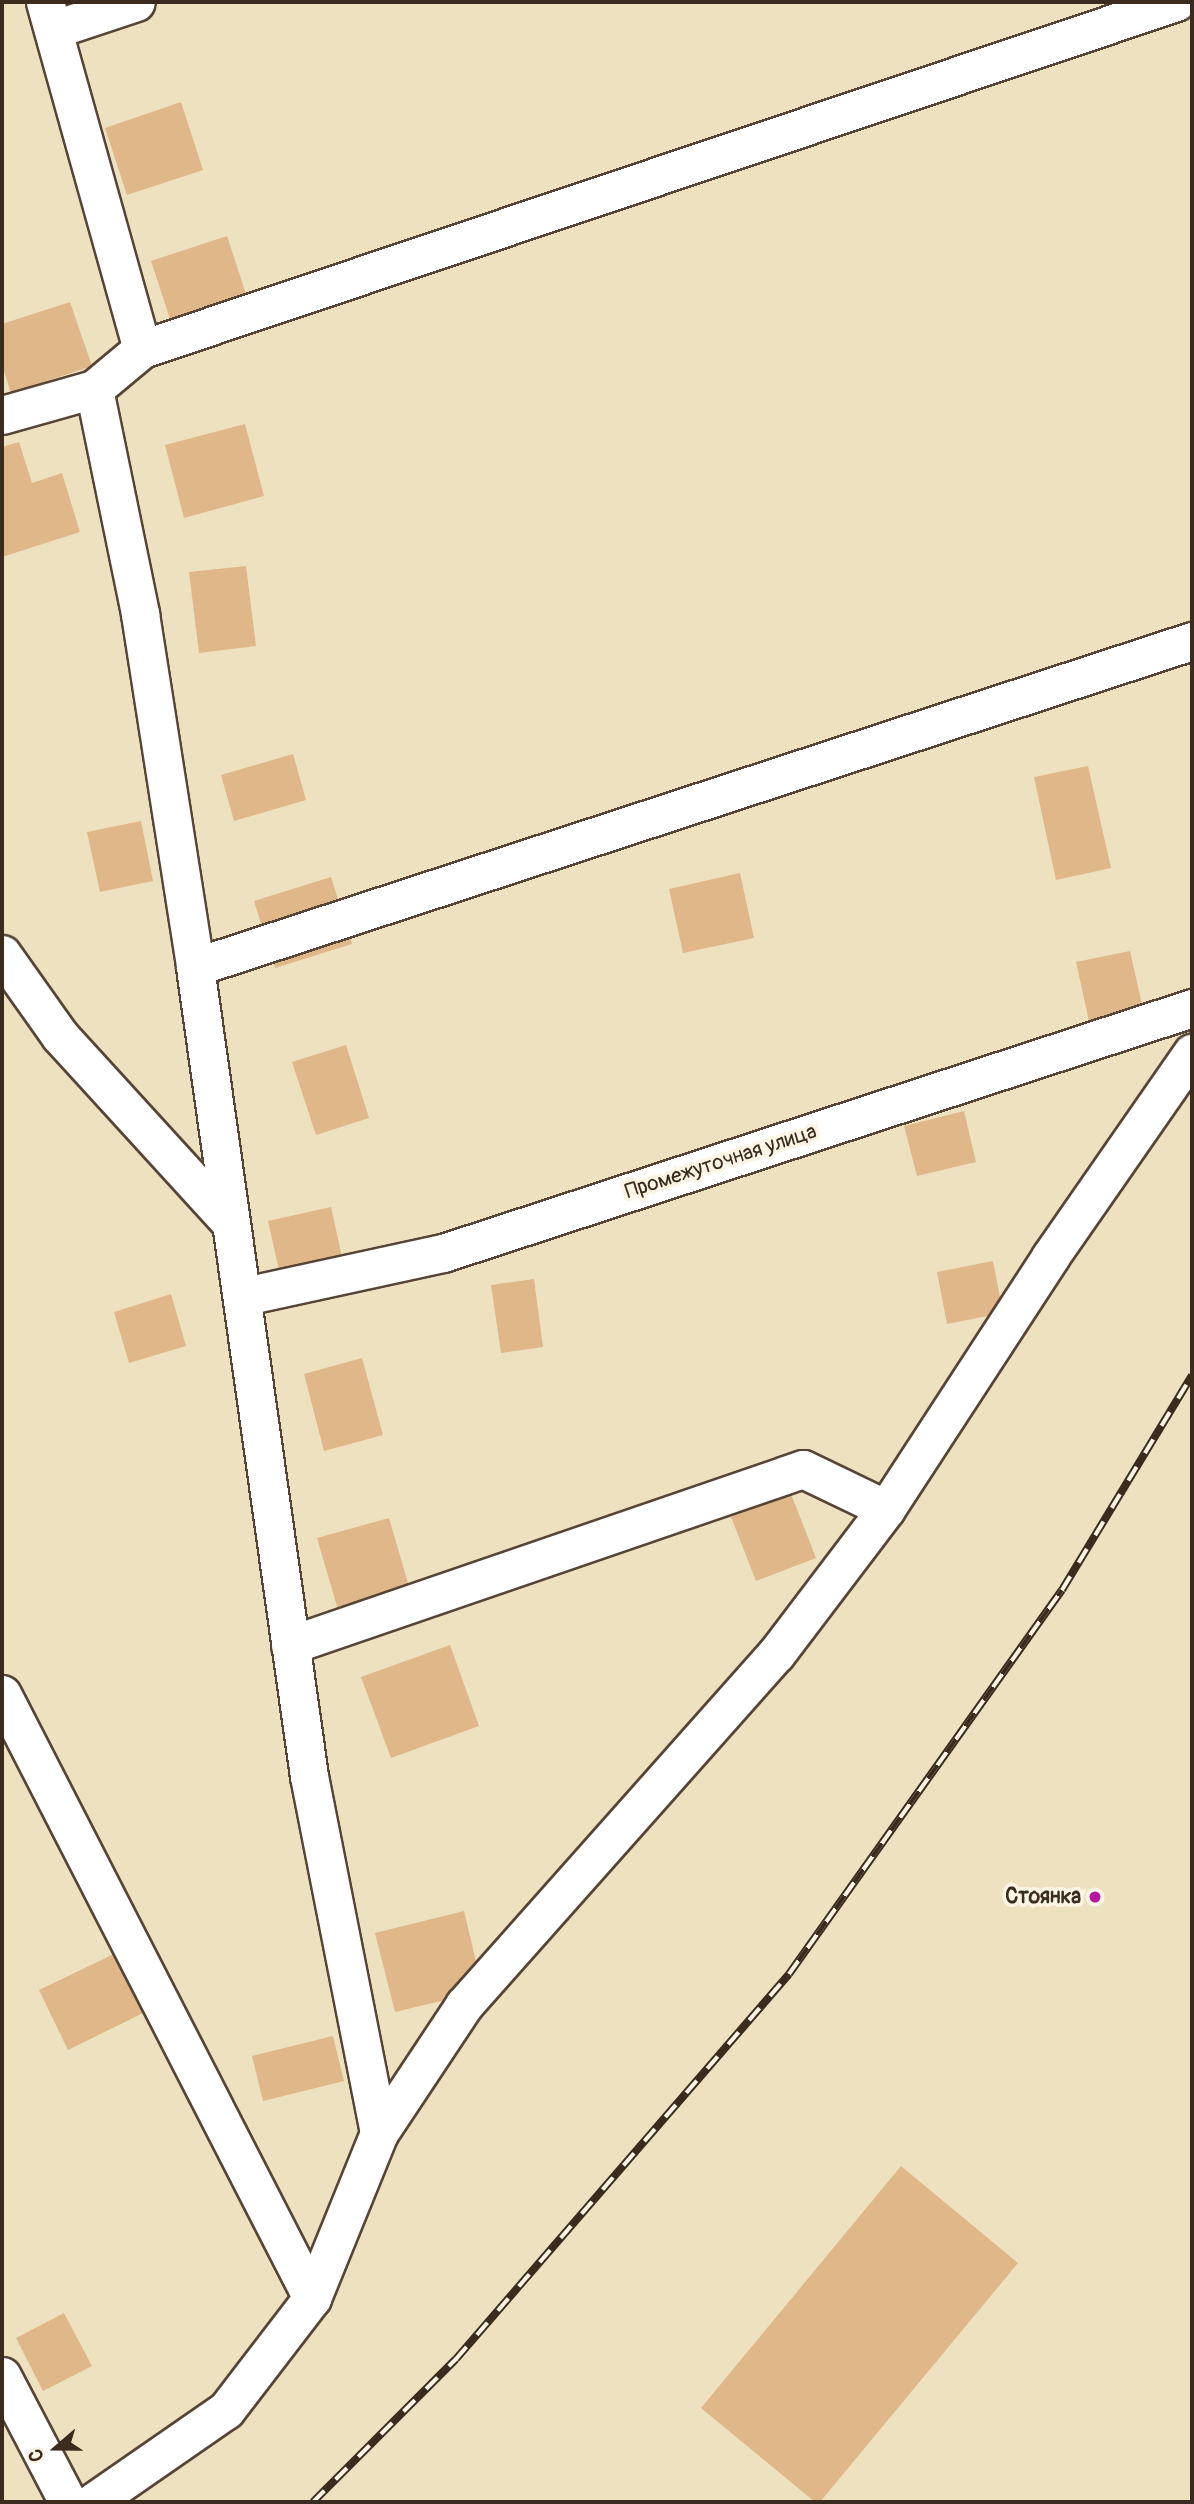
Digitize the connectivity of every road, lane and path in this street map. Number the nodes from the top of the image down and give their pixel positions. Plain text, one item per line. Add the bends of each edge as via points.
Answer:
1 (136, 2) edge
2 (1176, 2) edge
3 (50, 16) edge
4 (142, 349) junction
5 (94, 389) junction
6 (2, 415) edge
7 (1192, 640) edge
8 (2, 954) edge
9 (195, 967) junction
10 (1192, 1008) edge
11 (1192, 1053) edge
12 (229, 1221) junction
13 (245, 1296) junction
14 (886, 1509) junction
15 (290, 1645) junction
16 (2, 1694) edge
17 (379, 2133) junction
18 (312, 2298) junction
19 (2, 2376) edge
20 (68, 2502) edge
21 (93, 2502) edge

1 - 3 street
2 - 4 street
3 - 4 street
4 - 5 street
5 - 6 street
5 - 9 street via 140,614
7 - 9 street
8 - 12 street via 60,1036
9 - 12 street
10 - 13 street, Промежуточная улица via 443,1253
11 - 14 street via 1050,1257
12 - 13 street
13 - 15 street
14 - 15 street via 803,1469
14 - 17 street via 776,1654 464,2006
15 - 17 street via 309,1776
16 - 18 street
17 - 18 street
18 - 21 street via 226,2410
19 - 20 street

